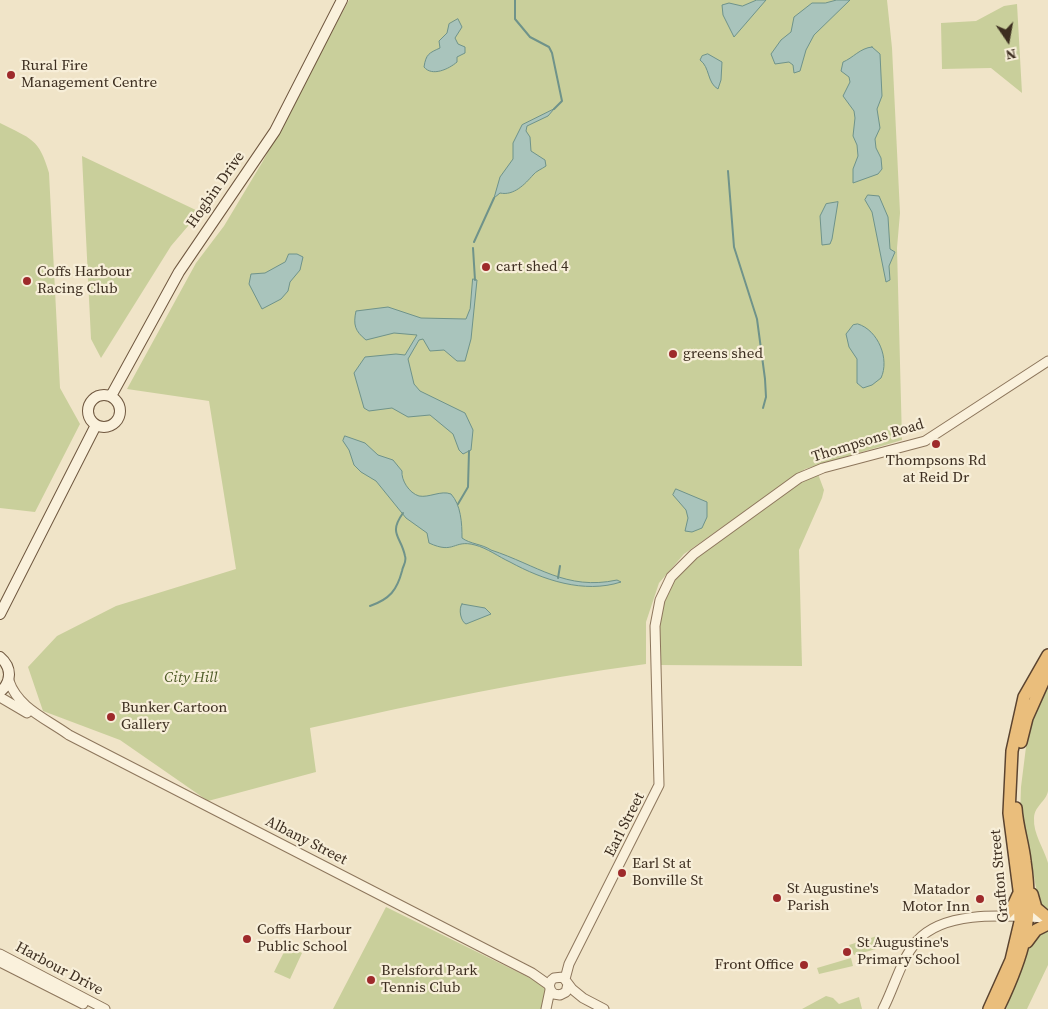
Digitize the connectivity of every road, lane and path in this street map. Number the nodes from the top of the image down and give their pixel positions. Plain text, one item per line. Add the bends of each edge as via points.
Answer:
1 (342, 0) edge
2 (1048, 361) edge
3 (111, 396) junction
4 (96, 425) junction
5 (0, 614) edge
6 (655, 626) joint
7 (1048, 655) edge
8 (0, 657) edge
9 (1048, 671) edge
10 (9, 681) junction
11 (0, 692) edge
12 (0, 697) edge
13 (69, 734) junction
14 (1026, 861) junction
15 (1019, 893) junction
16 (999, 917) junction
17 (1048, 918) edge
18 (1024, 920) junction
19 (1048, 924) edge
20 (1024, 946) junction
21 (0, 954) edge
22 (0, 962) edge
23 (558, 985) junction
24 (92, 1009) edge
25 (105, 1009) edge
26 (546, 1009) edge
27 (604, 1009) edge
28 (883, 1009) edge
29 (989, 1009) edge
30 (998, 1009) edge

1 - 3 main road, Hogbin Drive via 274,131 179,272
2 - 6 street, Thompsons Road via 925,441 823,468 799,478 680,566 660,600
3 - 4 main road via 97,396 89,404 88,414
3 - 4 main road via 120,406 119,416 108,427
4 - 5 main road
6 - 23 street, Earl Street via 659,785
7 - 15 highway, Grafton Street via 1021,707 1012,751 1009,796
8 - 10 main road via 7,665
9 - 14 highway, Grafton Street via 1023,732 1017,768 1016,805
10 - 11 main road
10 - 13 street, Albany Street via 24,704
12 - 13 street, Albany Street via 57,732
13 - 23 street, Albany Street
14 - 17 highway via 1035,906
14 - 18 highway, Grafton Street
15 - 16 highway via 1012,908
15 - 18 highway, Grafton Street
16 - 18 street via 1004,922
16 - 28 street via 954,920 924,934 913,946
17 - 18 street
18 - 19 street
18 - 20 highway, Grafton Street
18 - 29 highway, Grafton Street via 1011,960
19 - 20 highway via 1036,930
20 - 30 highway, Grafton Street
21 - 25 street, Harbour Drive
22 - 24 street, Harbour Drive
23 - 26 street, Earl Street
23 - 27 street, Albany Street

